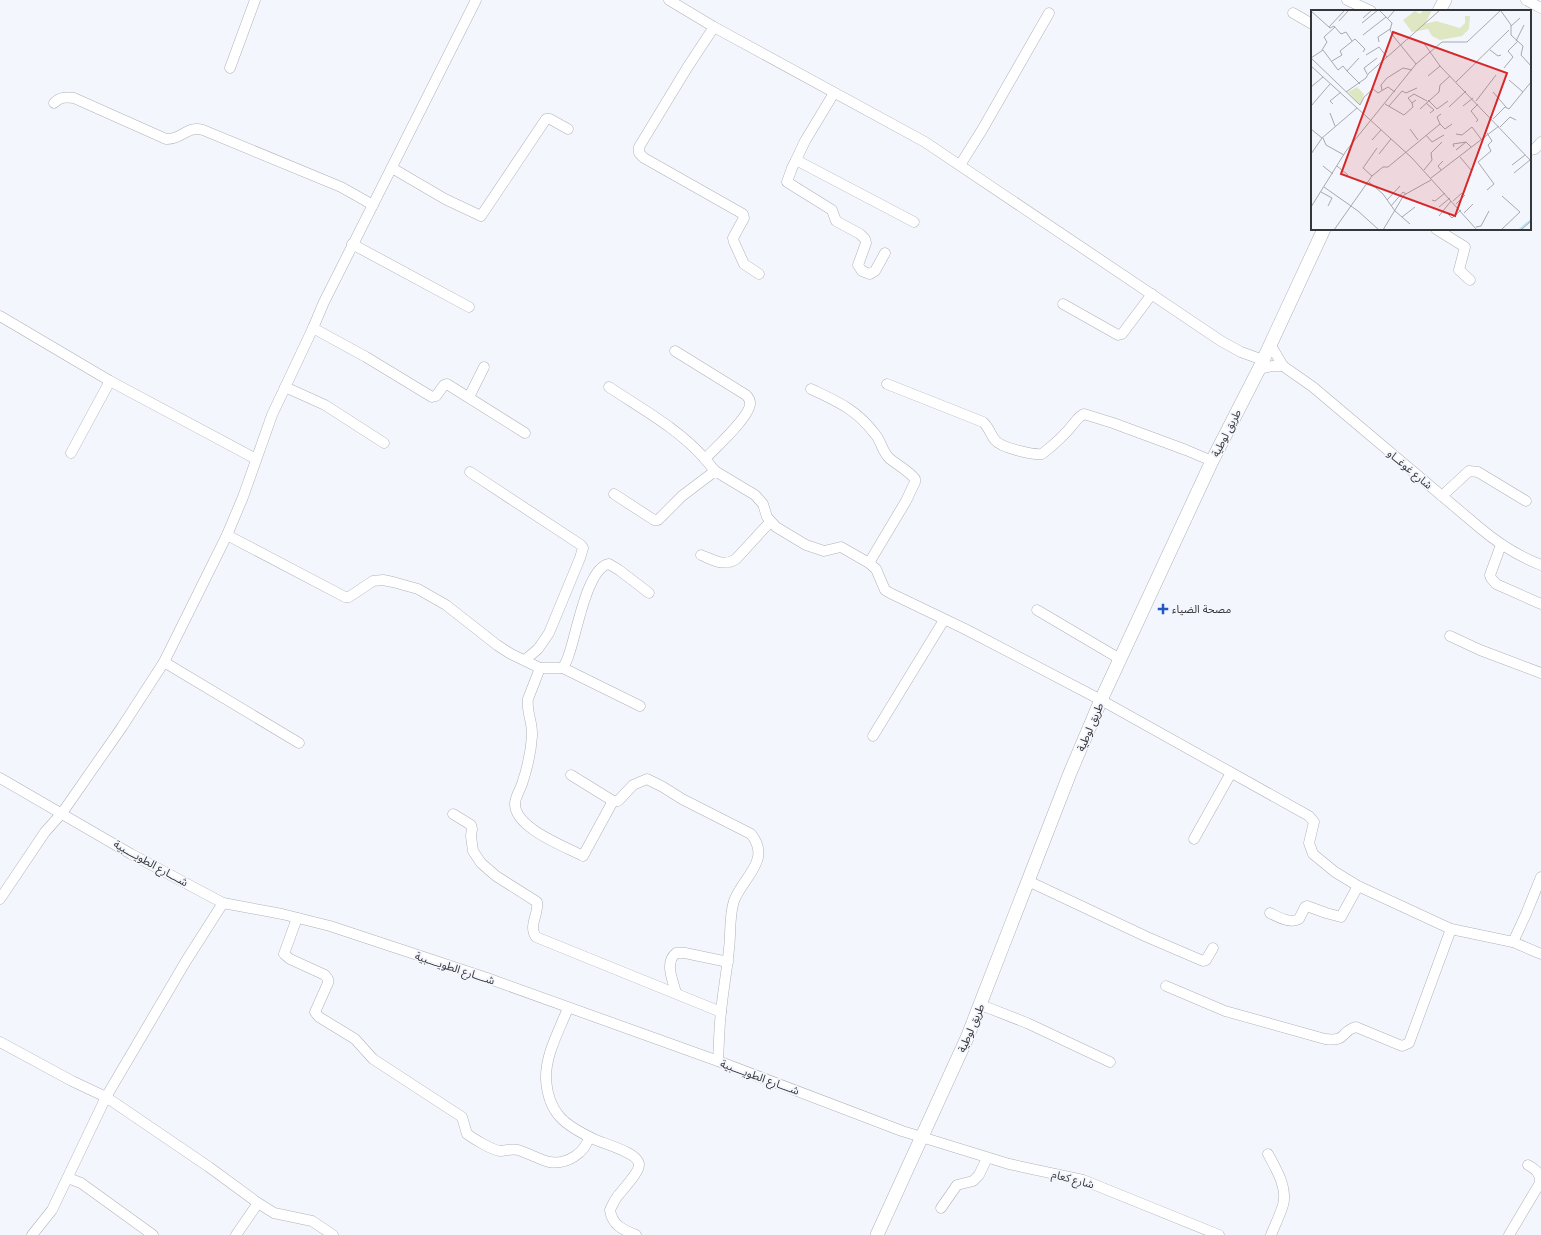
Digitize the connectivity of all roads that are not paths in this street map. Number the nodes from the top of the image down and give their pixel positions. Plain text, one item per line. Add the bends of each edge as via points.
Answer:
1 (255, 0) edge
2 (476, 0) edge
3 (669, 0) edge
4 (1347, 0) edge
5 (1445, 0) edge
6 (1526, 0) edge
7 (1541, 8) edge
8 (1369, 10) edge
9 (1440, 10) edge
10 (1049, 13) dead end
11 (1293, 14) dead end
12 (1311, 23) edge
13 (714, 27) junction
14 (230, 68) dead end
15 (834, 93) junction
16 (54, 103) dead end
17 (568, 129) dead end
18 (1541, 142) edge
19 (1531, 150) edge
20 (796, 160) junction
21 (960, 165) junction
22 (392, 168) junction
23 (373, 205) junction
24 (914, 222) dead end
25 (1324, 230) edge
26 (1438, 230) edge
27 (352, 244) junction
28 (885, 253) dead end
29 (759, 274) dead end
30 (1470, 280) dead end
31 (1152, 294) junction
32 (1063, 304) dead end
33 (469, 307) dead end
34 (0, 316) edge
35 (314, 328) junction
36 (1270, 344) junction
37 (675, 351) dead end
38 (1261, 365) junction
39 (1283, 366) junction
40 (484, 367) dead end
41 (110, 381) junction
42 (887, 384) dead end
43 (285, 387) junction
44 (609, 387) dead end
45 (811, 389) dead end
46 (469, 397) junction
47 (525, 433) dead end
48 (384, 443) dead end
49 (71, 453) dead end
50 (256, 459) junction
51 (705, 459) junction
52 (1212, 461) junction
53 (715, 470) junction
54 (470, 472) dead end
55 (614, 494) dead end
56 (1442, 496) junction
57 (1526, 501) dead end
58 (770, 522) junction
59 (227, 535) junction
60 (1501, 545) junction
61 (701, 555) dead end
62 (869, 563) junction
63 (1541, 565) edge
64 (649, 593) dead end
65 (1541, 604) edge
66 (1037, 610) dead end
67 (944, 620) junction
68 (1450, 636) dead end
69 (1120, 659) junction
70 (525, 660) junction
71 (164, 662) junction
72 (540, 668) junction
73 (563, 668) junction
74 (1541, 673) edge
75 (1101, 700) junction
76 (640, 706) dead end
77 (873, 736) dead end
78 (299, 743) dead end
79 (1231, 773) junction
80 (571, 775) dead end
81 (0, 778) edge
82 (613, 801) junction
83 (62, 813) junction
84 (453, 814) dead end
85 (1194, 839) dead end
86 (1541, 877) edge
87 (1028, 881) junction
88 (1358, 886) junction
89 (0, 899) edge
90 (223, 903) junction
91 (1270, 913) dead end
92 (297, 918) junction
93 (1451, 929) junction
94 (1512, 942) junction
95 (1213, 948) dead end
96 (1541, 954) edge
97 (728, 962) junction
98 (1166, 986) dead end
99 (676, 994) junction
100 (981, 1005) junction
101 (568, 1008) junction
102 (721, 1012) junction
103 (0, 1042) edge
104 (718, 1061) junction
105 (1110, 1062) dead end
106 (106, 1097) junction
107 (589, 1137) junction
108 (923, 1137) junction
109 (1268, 1154) dead end
110 (987, 1158) junction
111 (1528, 1165) dead end
112 (68, 1178) junction
113 (258, 1203) junction
114 (941, 1208) dead end
115 (32, 1235) edge
116 (153, 1235) edge
117 (236, 1235) edge
118 (333, 1235) edge
119 (636, 1235) edge
120 (877, 1235) edge
121 (1219, 1235) edge
122 (1271, 1235) edge
123 (1509, 1235) edge

1 - 14 street
2 - 22 street
3 - 13 street
4 - 8 street
5 - 9 main road
6 - 7 street
10 - 21 street
11 - 12 street
13 - 15 street
13 - 29 street via 662,108 639,148 639,153 743,214 744,218 733,238 734,242 744,264
15 - 20 street
15 - 21 street via 925,142
16 - 23 street via 65,97 74,98 166,139 174,138 193,128 204,130 341,187
17 - 22 street via 546,119 481,216 445,199
18 - 19 street
20 - 24 street
20 - 28 street via 787,182 832,210 836,222 863,236 866,243 858,265 862,271 870,274 874,272
21 - 31 street
22 - 23 street
23 - 27 street
25 - 36 main road, طريق لوطية
26 - 30 street via 1465,247 1459,270
27 - 33 street
27 - 35 street
31 - 32 street via 1122,334 1118,335
31 - 38 street
34 - 41 street
35 - 43 street
35 - 46 street via 432,397 447,384
36 - 38 main road, طريق لوطية
36 - 39 street
37 - 51 street via 746,394 750,401 751,405 744,416
38 - 39 street
38 - 52 main road, طريق لوطية
39 - 56 street, شارع غوغــاو via 1313,387
40 - 46 street
41 - 49 street
41 - 50 street
42 - 52 street via 983,422 995,441 1020,451 1042,454 1056,444 1084,414
43 - 48 street via 325,405
43 - 50 street
44 - 51 street via 668,427
45 - 62 street via 857,413 877,435 888,457 915,479 906,500
46 - 47 street
50 - 59 street
51 - 53 street
52 - 69 main road, طريق لوطية
53 - 55 street via 682,496 658,520 654,520
53 - 58 street via 755,495 763,504
54 - 70 street via 583,548 549,632 538,649
56 - 57 street via 1472,470
56 - 60 street, شارع غوغــاو
58 - 61 street via 731,562 720,563
58 - 62 street via 806,545 824,551 841,547
59 - 70 street via 345,597 373,581 383,580 418,589 446,606 497,646
59 - 71 street
60 - 63 street, شارع غوغــاو
60 - 65 street via 1490,574 1491,578 1496,584
62 - 67 street via 876,569 885,590
64 - 73 street via 609,564 602,567 596,573 586,596 570,654
66 - 69 street
67 - 75 street
67 - 77 street
68 - 74 street
69 - 75 main road, طريق لوطية
70 - 72 street
71 - 78 street
71 - 83 street
72 - 73 street
72 - 82 street via 527,704 532,735 527,768 515,804 517,814 530,828 583,856
73 - 76 street
75 - 79 street
75 - 87 main road, طريق لوطية
79 - 85 street
79 - 88 street via 1312,818 1314,822 1309,843 1313,854 1334,872
80 - 82 street
81 - 83 street, شــــارع الطويــــبية
82 - 97 street via 618,801 633,785 646,779 755,838 759,854 752,873 738,891 734,902
83 - 89 street via 45,832
83 - 90 street, شــــارع الطويــــبية via 131,854
84 - 99 street via 470,825 473,851 481,863 496,876 537,902 533,922 536,937
86 - 94 street
87 - 95 street via 1203,961
87 - 100 main road, طريق لوطية
88 - 91 street via 1341,917 1307,906 1296,921
88 - 93 street
90 - 92 street, شــــارع الطويــــبية
90 - 106 street
92 - 101 street, شــــارع الطويــــبية via 330,926 487,978
92 - 107 street via 284,954 328,979 315,1012 355,1039 373,1059 462,1117 467,1134 499,1151 511,1148 551,1162 565,1161 580,1153 587,1145
93 - 94 street
93 - 98 street via 1409,1043 1402,1046 1356,1027 1336,1040 1325,1039 1225,1012
94 - 96 street
97 - 99 street via 676,953 669,965
97 - 102 street
99 - 102 street
100 - 105 street via 1027,1023
100 - 108 main road, طريق لوطية
101 - 104 street, شــــارع الطويــــبية
101 - 107 street via 551,1048 546,1079 548,1093 552,1106 560,1117
102 - 104 street
103 - 106 street
104 - 108 street, شــــارع الطويــــبية
106 - 112 street
106 - 113 street via 203,1162
107 - 119 street via 634,1156 639,1163 638,1170 610,1210 616,1225
108 - 110 street, شارع كعام
108 - 120 main road, طريق لوطية
109 - 122 street via 1284,1192 1283,1204
110 - 114 street via 979,1175 973,1181 957,1185
110 - 121 street, شارع كعام via 1083,1180
111 - 123 street via 1538,1172 1541,1179
112 - 115 street via 52,1210
112 - 116 street via 81,1183
113 - 117 street
113 - 118 street via 274,1213 312,1221

